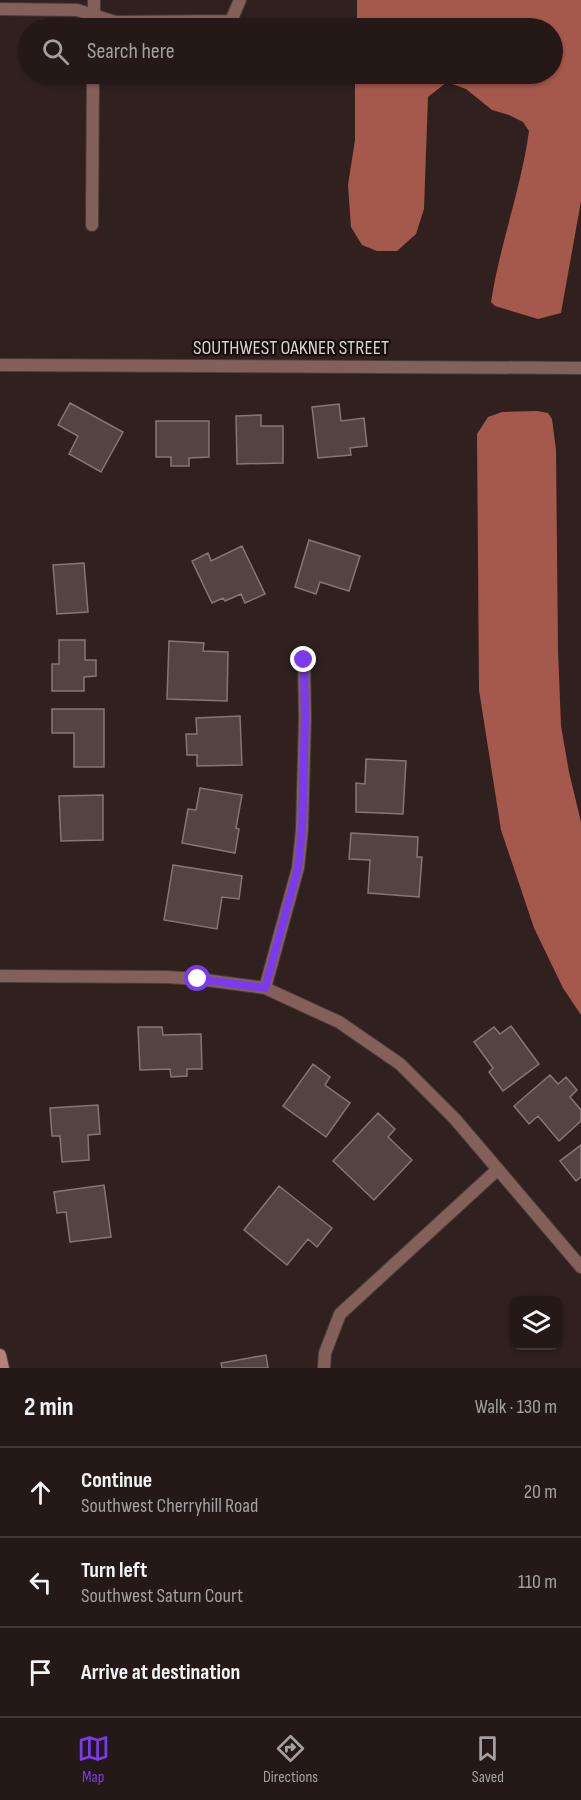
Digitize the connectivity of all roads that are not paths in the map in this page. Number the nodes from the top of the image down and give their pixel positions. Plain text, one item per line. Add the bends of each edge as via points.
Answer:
1 (94, 0) edge
2 (240, 0) edge
3 (0, 9) edge
4 (94, 15) junction
5 (103, 18) edge
6 (232, 18) edge
7 (93, 84) edge
8 (92, 225) dead end
9 (0, 365) edge
10 (581, 368) edge
11 (304, 660) dead end
12 (0, 976) edge
13 (265, 988) junction
14 (496, 1170) junction
15 (581, 1267) edge
16 (0, 1355) edge
17 (3, 1368) edge
18 (324, 1368) edge

1 - 4 street
2 - 6 street
3 - 4 street via 77,10
4 - 5 street
7 - 8 street
9 - 10 street, SOUTHWEST OAKNER STREET
11 - 13 street via 298,868
12 - 13 street via 166,977
13 - 14 street via 339,1022 400,1064 455,1119
14 - 15 street
14 - 18 street via 340,1314 325,1353
16 - 17 street

